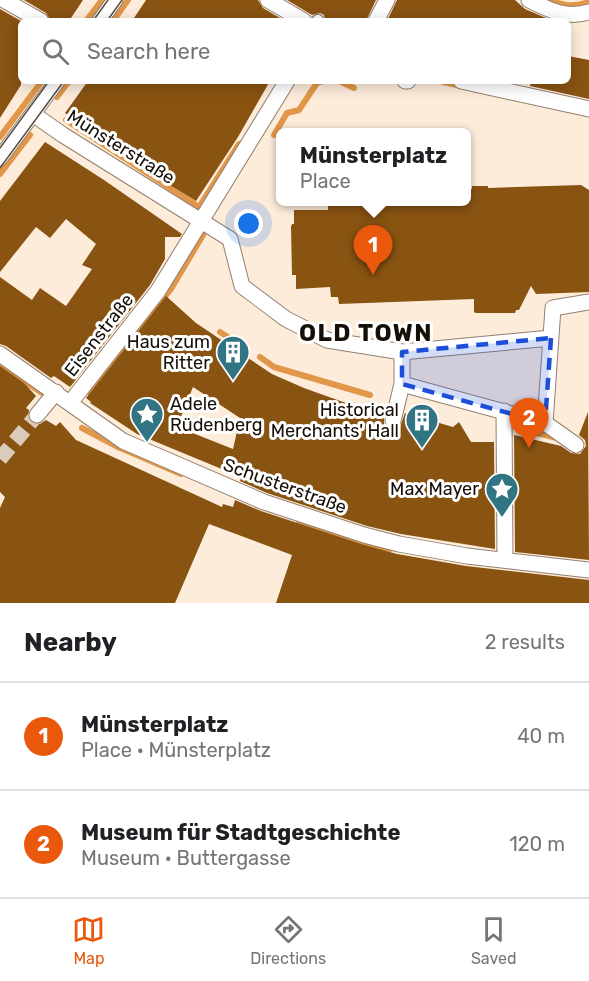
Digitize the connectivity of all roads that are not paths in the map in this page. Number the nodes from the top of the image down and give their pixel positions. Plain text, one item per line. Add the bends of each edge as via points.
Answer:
1 (4, 0) edge
2 (115, 0) edge
3 (268, 0) edge
4 (387, 0) edge
5 (529, 0) edge
6 (589, 12) edge
7 (36, 18) edge
8 (102, 18) edge
9 (307, 18) edge
10 (378, 18) edge
11 (55, 84) edge
12 (285, 84) edge
13 (474, 84) edge
14 (589, 109) edge
15 (33, 114) junction
16 (0, 158) edge
17 (195, 217) junction
18 (589, 302) edge
19 (551, 338) junction
20 (402, 352) junction
21 (0, 354) edge
22 (402, 384) junction
23 (56, 392) junction
24 (70, 403) junction
25 (504, 411) junction
26 (37, 415) tunnel mouth
27 (393, 421) dead end
28 (545, 423) junction
29 (576, 445) dead end
30 (505, 560) junction
31 (589, 570) edge

1 - 7 street
2 - 8 street
3 - 9 street
4 - 10 street
5 - 6 street via 554,12 577,16
11 - 15 street
12 - 17 street, Eisenstraße
13 - 14 street
15 - 16 street
15 - 17 street, Münsterstraße
17 - 20 street, Münsterstraße via 230,239 242,286 286,319 327,340
17 - 24 street, Eisenstraße via 158,291
18 - 19 street via 553,308
19 - 20 street, Münsterstraße
19 - 28 street
20 - 22 street
21 - 23 street, Schusterstraße
22 - 25 street
22 - 27 street
23 - 24 street, Schusterstraße
23 - 26 street
24 - 30 street, Schusterstraße via 123,441 264,502 399,544
25 - 28 street
25 - 30 street
28 - 29 street
30 - 31 street, Schusterstraße

